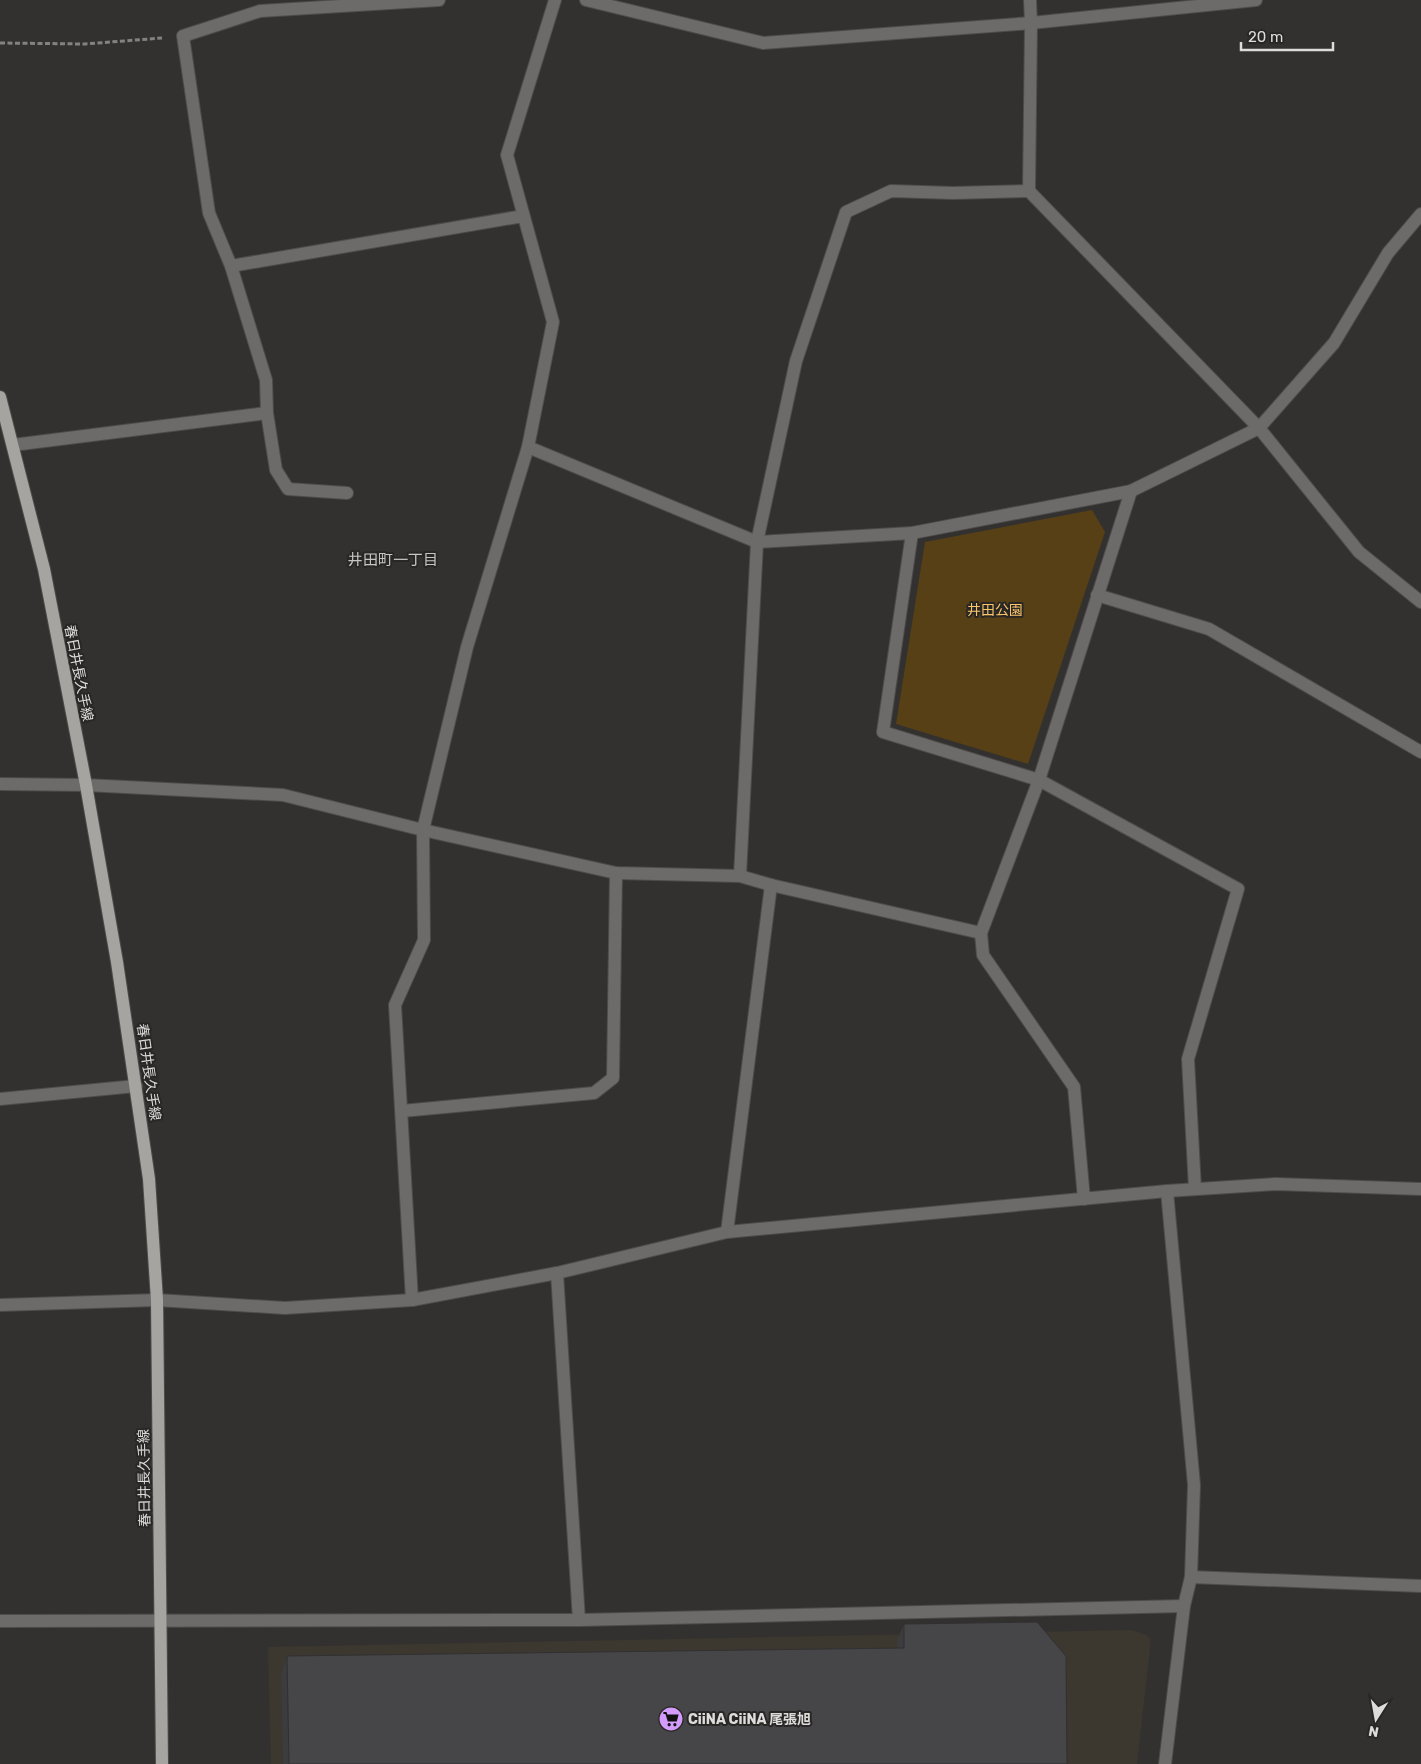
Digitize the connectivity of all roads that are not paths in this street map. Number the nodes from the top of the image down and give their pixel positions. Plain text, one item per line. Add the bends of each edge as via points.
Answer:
1 (439, 0) edge
2 (555, 0) edge
3 (586, 0) edge
4 (1030, 0) edge
5 (1256, 0) edge
6 (1031, 23) junction
7 (1029, 191) junction
8 (1421, 214) edge
9 (523, 216) junction
10 (231, 266) junction
11 (0, 397) edge
12 (267, 413) junction
13 (1259, 428) junction
14 (13, 445) junction
15 (528, 447) junction
16 (1131, 491) junction
17 (348, 493) dead end
18 (912, 533) junction
19 (757, 542) junction
20 (1097, 596) junction
21 (1421, 602) edge
22 (1421, 752) edge
23 (1038, 780) junction
24 (0, 784) edge
25 (86, 785) junction
26 (423, 830) junction
27 (616, 874) junction
28 (740, 876) junction
29 (771, 885) junction
30 (981, 933) junction
31 (136, 1086) junction
32 (0, 1099) edge
33 (402, 1111) junction
34 (1195, 1189) junction
35 (1421, 1189) edge
36 (1167, 1191) junction
37 (1084, 1200) junction
38 (727, 1232) junction
39 (557, 1273) junction
40 (157, 1300) junction
41 (412, 1300) junction
42 (0, 1305) edge
43 (1192, 1577) junction
44 (1421, 1586) edge
45 (1184, 1606) junction
46 (161, 1620) junction
47 (579, 1620) junction
48 (0, 1621) edge
49 (162, 1764) edge
50 (1165, 1764) edge

1 - 10 street via 260,10 183,36 209,213
2 - 9 street via 507,155
3 - 6 street via 763,43
4 - 6 street
5 - 6 street
6 - 7 street
7 - 13 street
7 - 19 street via 891,191 846,212 796,361
8 - 13 street via 1388,253 1334,343
9 - 10 street
9 - 15 street via 553,322
10 - 12 street via 266,380
11 - 14 main road, 春日井長久手線
12 - 14 street
12 - 17 street via 276,470 288,489
13 - 16 street
13 - 21 street via 1360,552
14 - 25 main road, 春日井長久手線 via 44,569
15 - 19 street
15 - 26 street via 467,647
16 - 18 street
16 - 20 street
18 - 19 street
18 - 23 street via 883,732
19 - 28 street
20 - 22 street via 1209,629
20 - 23 street
23 - 30 street
23 - 34 street via 1238,889 1188,1059
24 - 25 street
25 - 26 street via 283,795
25 - 31 main road, 春日井長久手線
26 - 27 street
26 - 33 street via 424,940 395,1006
27 - 28 street
27 - 33 street via 613,1078 594,1093
28 - 29 street
29 - 30 street
29 - 38 street
30 - 37 street via 984,955 1074,1087
31 - 32 street
31 - 40 main road, 春日井長久手線 via 149,1179
33 - 41 street
34 - 35 street via 1276,1184
34 - 36 street
36 - 37 street
36 - 43 street via 1194,1485
37 - 38 street
38 - 39 street
39 - 41 street
39 - 47 street
40 - 41 street via 285,1308
40 - 42 street
40 - 46 main road, 春日井長久手線
43 - 44 street
43 - 45 street
45 - 47 street
45 - 50 street
46 - 47 street
46 - 48 street
46 - 49 main road, 春日井長久手線

